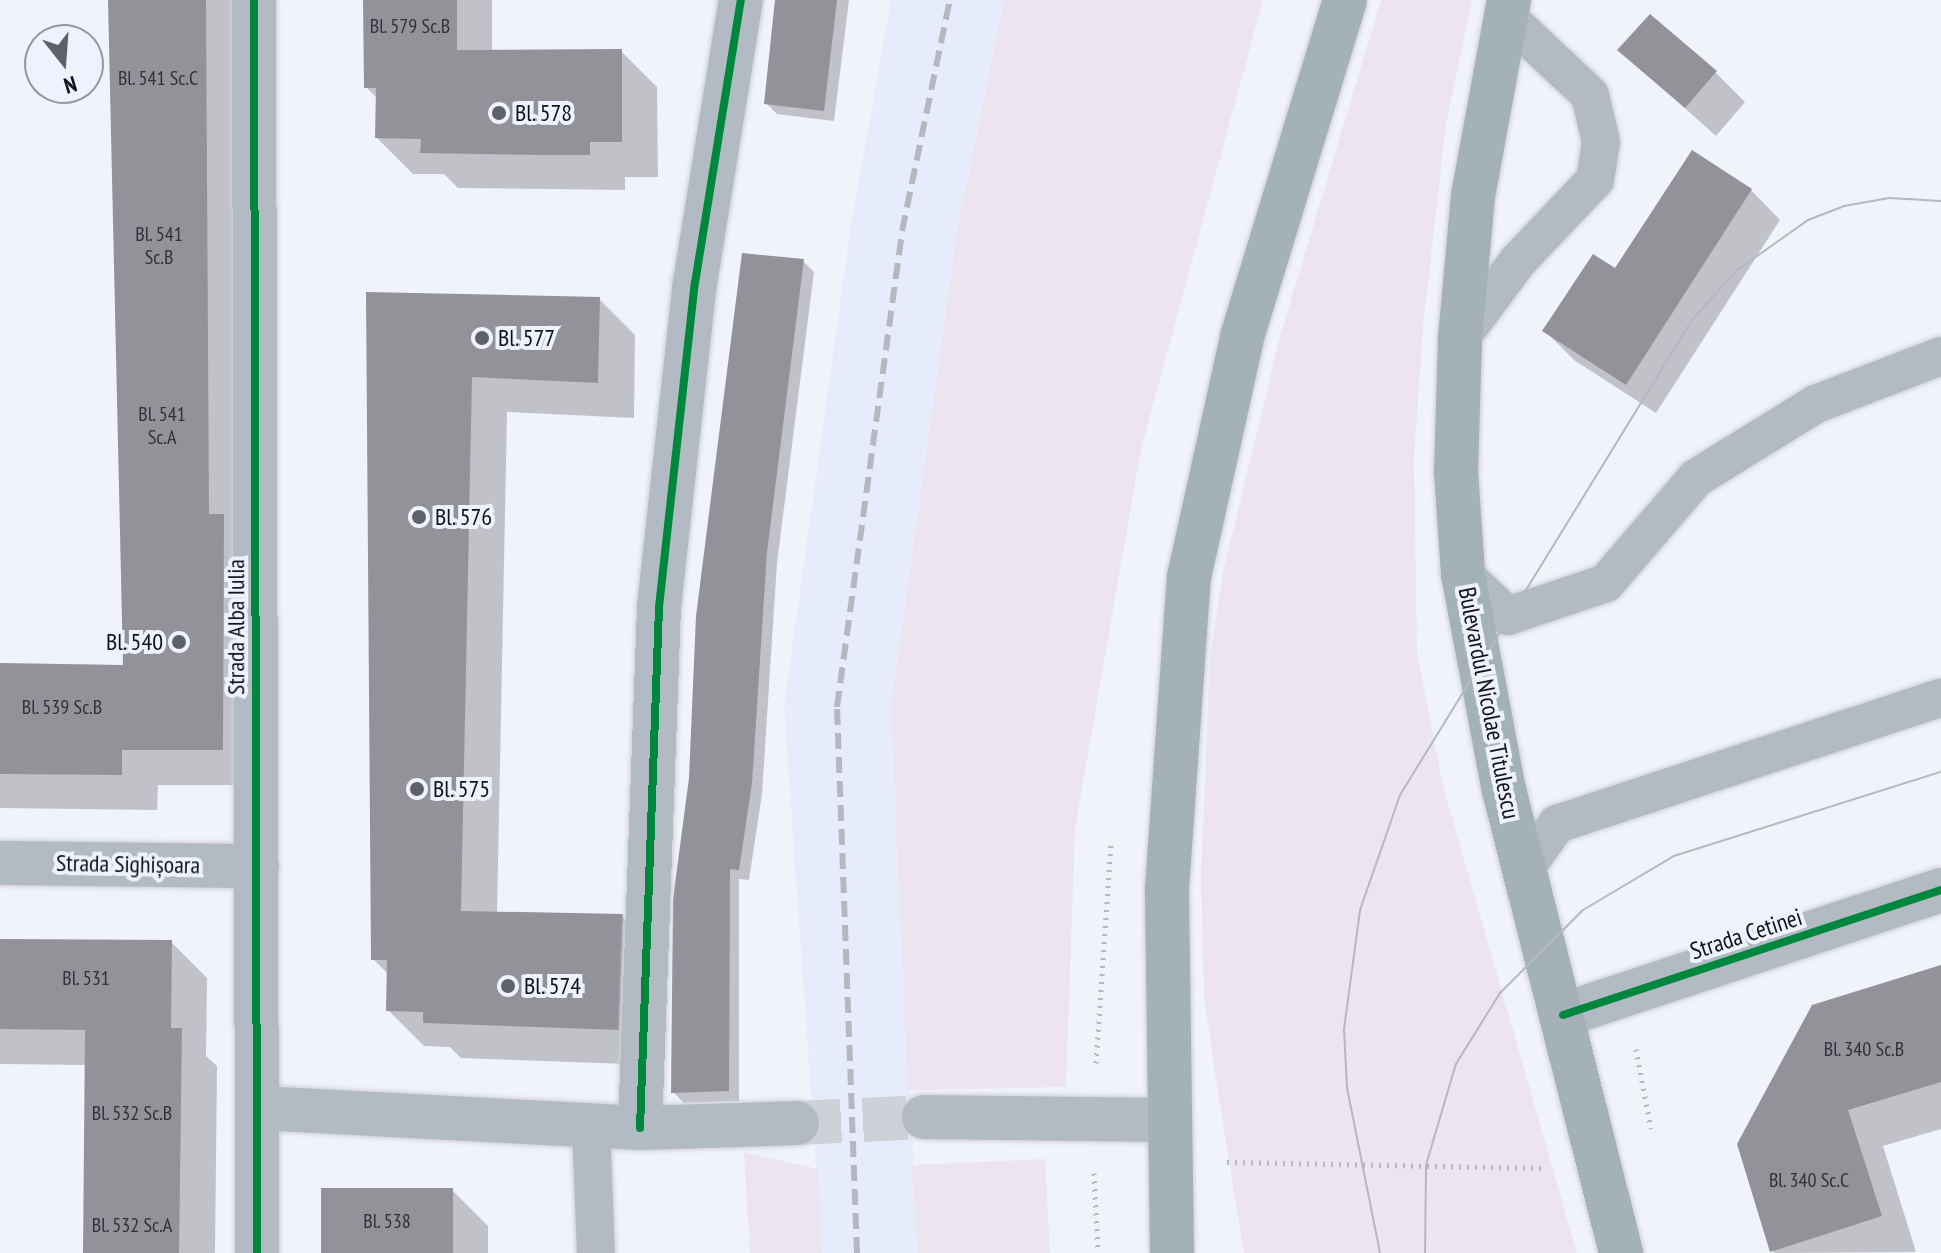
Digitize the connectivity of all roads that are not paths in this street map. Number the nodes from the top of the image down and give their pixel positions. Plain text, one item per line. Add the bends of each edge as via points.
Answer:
1 (254, 0) edge
2 (741, 0) edge
3 (1345, 0) edge
4 (1508, 8) edge
5 (1460, 339) junction
6 (1941, 356) edge
7 (1463, 574) junction
8 (1941, 698) edge
9 (0, 863) edge
10 (257, 866) junction
11 (1524, 870) junction
12 (1941, 890) edge
13 (1563, 1015) junction
14 (259, 1108) junction
15 (924, 1117) tunnel mouth
16 (797, 1123) tunnel mouth
17 (591, 1125) junction
18 (640, 1128) junction
19 (1168, 1141) junction
20 (257, 1253) edge
21 (596, 1253) edge
22 (1172, 1253) edge
23 (1621, 1253) edge

1 - 10 street, Strada Alba Iulia
2 - 18 street via 695,283 659,607
3 - 19 main road via 1242,337 1191,563 1167,889
4 - 5 main road, Bulevardul Nicolae Titulescu via 1473,196
4 - 5 lane via 1590,95 1601,142 1595,180 1518,261
5 - 7 main road, Bulevardul Nicolae Titulescu via 1456,471
6 - 7 lane via 1816,404 1696,478 1606,583 1508,616
7 - 11 main road, Bulevardul Nicolae Titulescu
8 - 11 lane via 1557,824
9 - 10 street, Strada Sighișoara
10 - 14 street, Strada Alba Iulia
11 - 13 main road, Bulevardul Nicolae Titulescu
12 - 13 street, Strada Cetinei
13 - 23 main road, Bulevardul Nicolae Titulescu
14 - 17 street
14 - 20 street, Strada Alba Iulia
15 - 19 street
16 - 18 street
17 - 18 street
17 - 21 lane
19 - 22 main road

